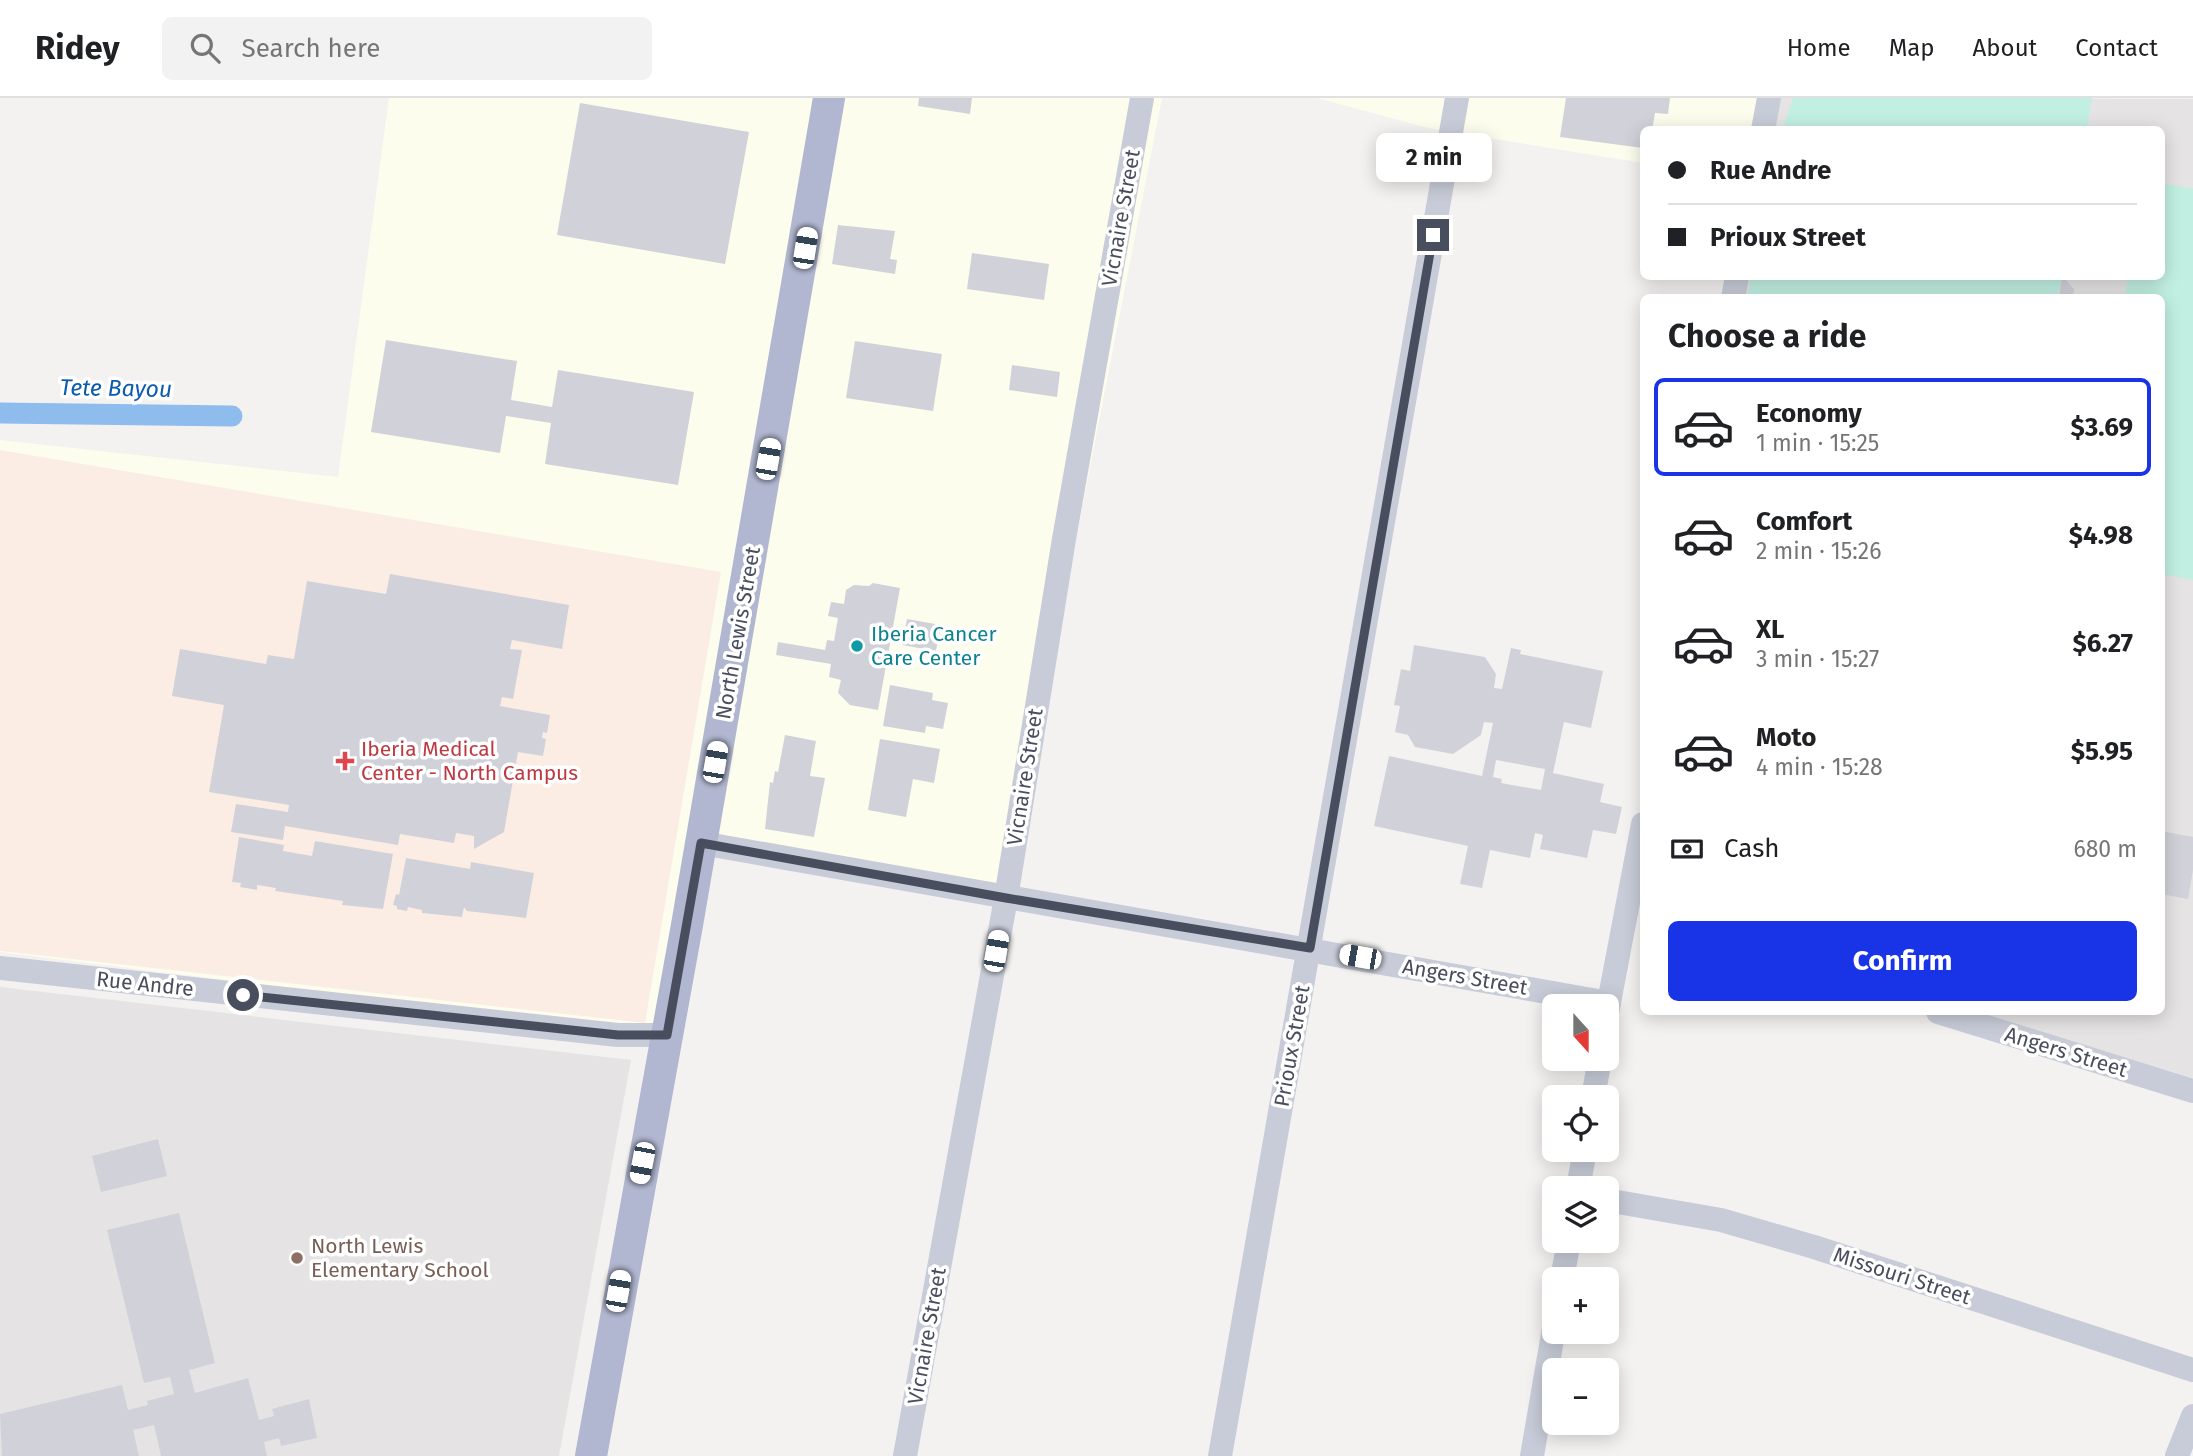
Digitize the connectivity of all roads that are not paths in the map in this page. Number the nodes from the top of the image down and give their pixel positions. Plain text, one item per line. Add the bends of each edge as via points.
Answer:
1 (829, 98) edge
2 (1142, 98) edge
3 (1457, 98) edge
4 (1769, 98) edge
5 (1764, 126) edge
6 (701, 843) junction
7 (1640, 862) edge
8 (1006, 898) junction
9 (1634, 939) edge
10 (1310, 948) junction
11 (0, 968) edge
12 (1614, 994) edge
13 (1542, 996) edge
14 (1948, 1015) edge
15 (667, 1035) junction
16 (2193, 1091) edge
17 (1619, 1202) edge
18 (1551, 1344) edge
19 (2193, 1370) edge
20 (2193, 1416) edge
21 (591, 1456) edge
22 (905, 1456) edge
23 (1220, 1456) edge
24 (1531, 1456) edge
25 (2177, 1456) edge

1 - 6 main road, North Lewis Street
2 - 8 street, Vicnaire Street
3 - 10 street, Prioux Street
4 - 5 street
6 - 8 street, Angers Street
6 - 15 main road, North Lewis Street
7 - 9 street
8 - 10 street, Angers Street
8 - 22 street, Vicnaire Street
9 - 12 street
10 - 13 street, Angers Street
10 - 23 street, Prioux Street
11 - 15 street, Rue Andre via 618,1035
14 - 16 street, Angers Street
15 - 21 main road, North Lewis Street
17 - 19 street, Missouri Street via 1721,1220
18 - 24 street
20 - 25 street

